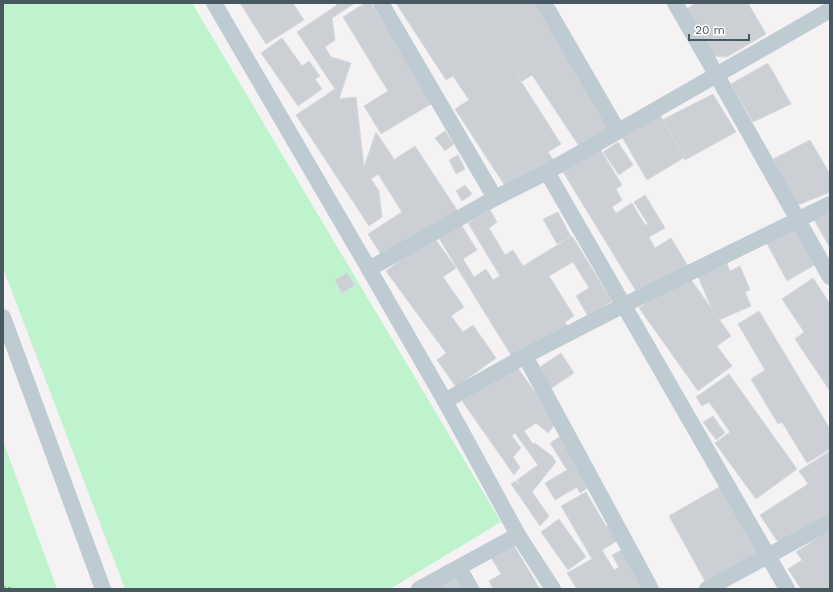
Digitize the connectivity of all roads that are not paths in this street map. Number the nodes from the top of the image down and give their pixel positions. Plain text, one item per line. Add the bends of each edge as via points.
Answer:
1 (214, 3) edge
2 (381, 3) edge
3 (544, 3) edge
4 (675, 3) edge
5 (830, 10) edge
6 (716, 74) junction
7 (618, 131) junction
8 (547, 172) junction
9 (495, 198) junction
10 (830, 204) edge
11 (799, 220) junction
12 (369, 269) junction
13 (830, 277) edge
14 (624, 306) junction
15 (3, 317) edge
16 (525, 356) junction
17 (445, 401) junction
18 (830, 522) edge
19 (518, 535) junction
20 (768, 556) junction
21 (459, 568) junction
22 (102, 589) edge
23 (419, 589) edge
24 (471, 589) edge
25 (553, 589) edge
26 (651, 589) edge
27 (707, 589) edge
28 (787, 589) edge

1 - 12 street
2 - 9 street
3 - 7 street
4 - 6 street
5 - 6 street
6 - 7 street
6 - 11 street
7 - 8 street
8 - 9 street
8 - 14 street
9 - 12 street
10 - 11 street
11 - 13 street
11 - 14 street
12 - 17 street
14 - 16 street
14 - 20 street
15 - 22 street
16 - 17 street
16 - 26 street
17 - 19 street
18 - 20 street
19 - 21 street
19 - 25 street
20 - 27 street
20 - 28 street
21 - 23 street
21 - 24 street

